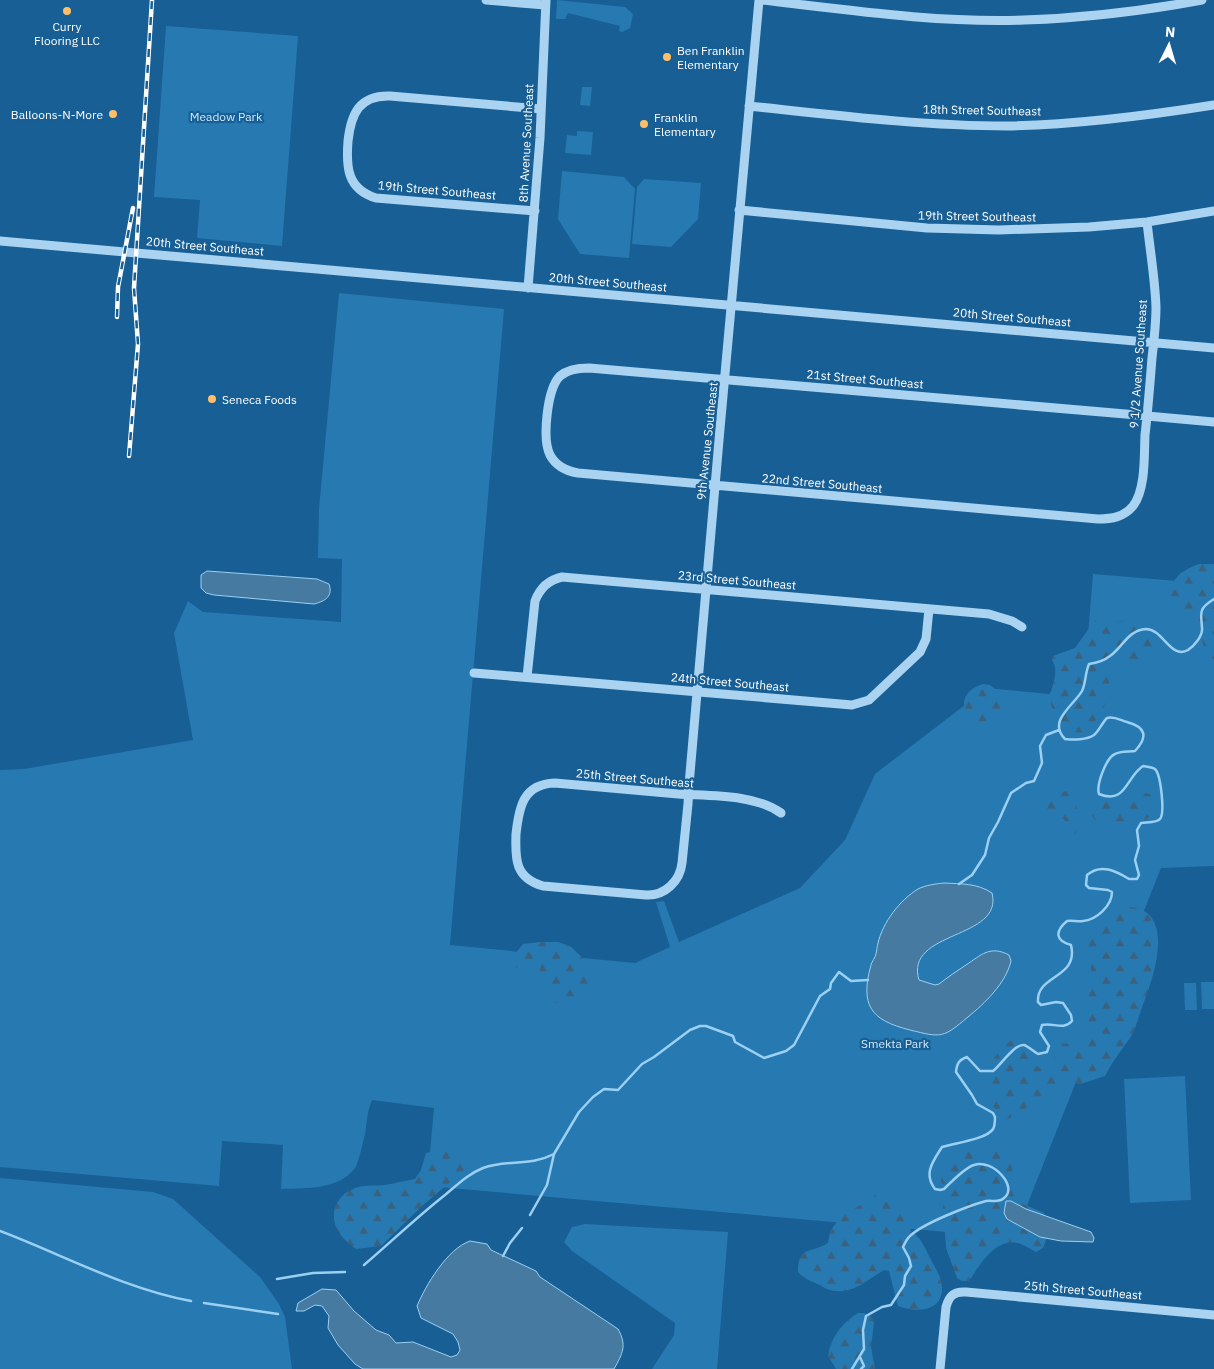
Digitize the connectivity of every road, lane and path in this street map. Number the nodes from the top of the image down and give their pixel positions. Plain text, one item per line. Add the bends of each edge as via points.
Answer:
1 (486, 0) edge
2 (761, 0) edge
3 (1202, 0) edge
4 (546, 3) edge
5 (1214, 105) edge
6 (749, 106) junction
7 (541, 110) junction
8 (739, 210) junction
9 (535, 211) junction
10 (1214, 211) edge
11 (1147, 222) junction
12 (0, 241) edge
13 (528, 288) junction
14 (732, 305) junction
15 (1154, 342) junction
16 (1214, 348) edge
17 (725, 380) junction
18 (1147, 416) junction
19 (548, 417) joint
20 (1214, 422) edge
21 (714, 486) junction
22 (1133, 506) joint
23 (706, 590) junction
24 (929, 609) junction
25 (1022, 627) dead end
26 (474, 673) dead end
27 (527, 677) junction
28 (697, 692) junction
29 (688, 795) junction
30 (781, 813) dead end
31 (674, 883) joint
32 (1214, 1315) edge
33 (940, 1369) edge

1 - 4 street
2 - 3 street via 924,17 1023,20 1101,16
2 - 6 street, 9th Avenue Southeast
4 - 7 street, 8th Avenue Southeast
5 - 6 street, 18th Street Southeast via 1112,120 1005,126
6 - 8 street, 9th Avenue Southeast
7 - 9 street, 8th Avenue Southeast
7 - 9 street, 19th Street Southeast via 382,96 368,100 356,111 348,144 348,173 355,185 369,196
8 - 11 street, 19th Street Southeast via 964,230 1089,228
8 - 14 street, 9th Avenue Southeast
9 - 13 street, 8th Avenue Southeast
10 - 11 street, 19th Street Southeast
11 - 15 street, 9 1/2 Avenue Southeast via 1156,307
12 - 13 street, 20th Street Southeast
13 - 14 street, 20th Street Southeast
14 - 15 street, 20th Street Southeast
14 - 17 street, 9th Avenue Southeast
15 - 16 street, 20th Street Southeast
15 - 18 street, 9 1/2 Avenue Southeast
17 - 18 street, 21st Street Southeast
17 - 19 street, 21st Street Southeast via 589,368 572,370 560,376 553,387
17 - 21 street, 9th Avenue Southeast
18 - 20 street, 21st Street Southeast
18 - 22 street, 9 1/2 Avenue Southeast via 1141,485
19 - 21 street, 22nd Street Southeast via 549,454 570,471
21 - 22 street, 22nd Street Southeast via 1098,519 1115,518
21 - 23 street, 9th Avenue Southeast
23 - 24 street, 23rd Street Southeast
23 - 27 street, 23rd Street Southeast via 568,578 550,581 539,591 535,601
23 - 28 street, 9th Avenue Southeast
24 - 25 street, 23rd Street Southeast via 989,614
24 - 28 street, 24th Street Southeast via 926,639 920,652 864,702 844,704
26 - 27 street, 24th Street Southeast
27 - 28 street, 24th Street Southeast
28 - 29 street, 9th Avenue Southeast
29 - 30 street, 25th Street Southeast via 754,801
29 - 31 street, 9th Avenue Southeast via 682,869
29 - 31 street, 25th Street Southeast via 548,783 531,790 518,813 515,852 518,865 523,875 535,884 650,895 664,891
32 - 33 street, 25th Street Southeast via 955,1293 946,1307

